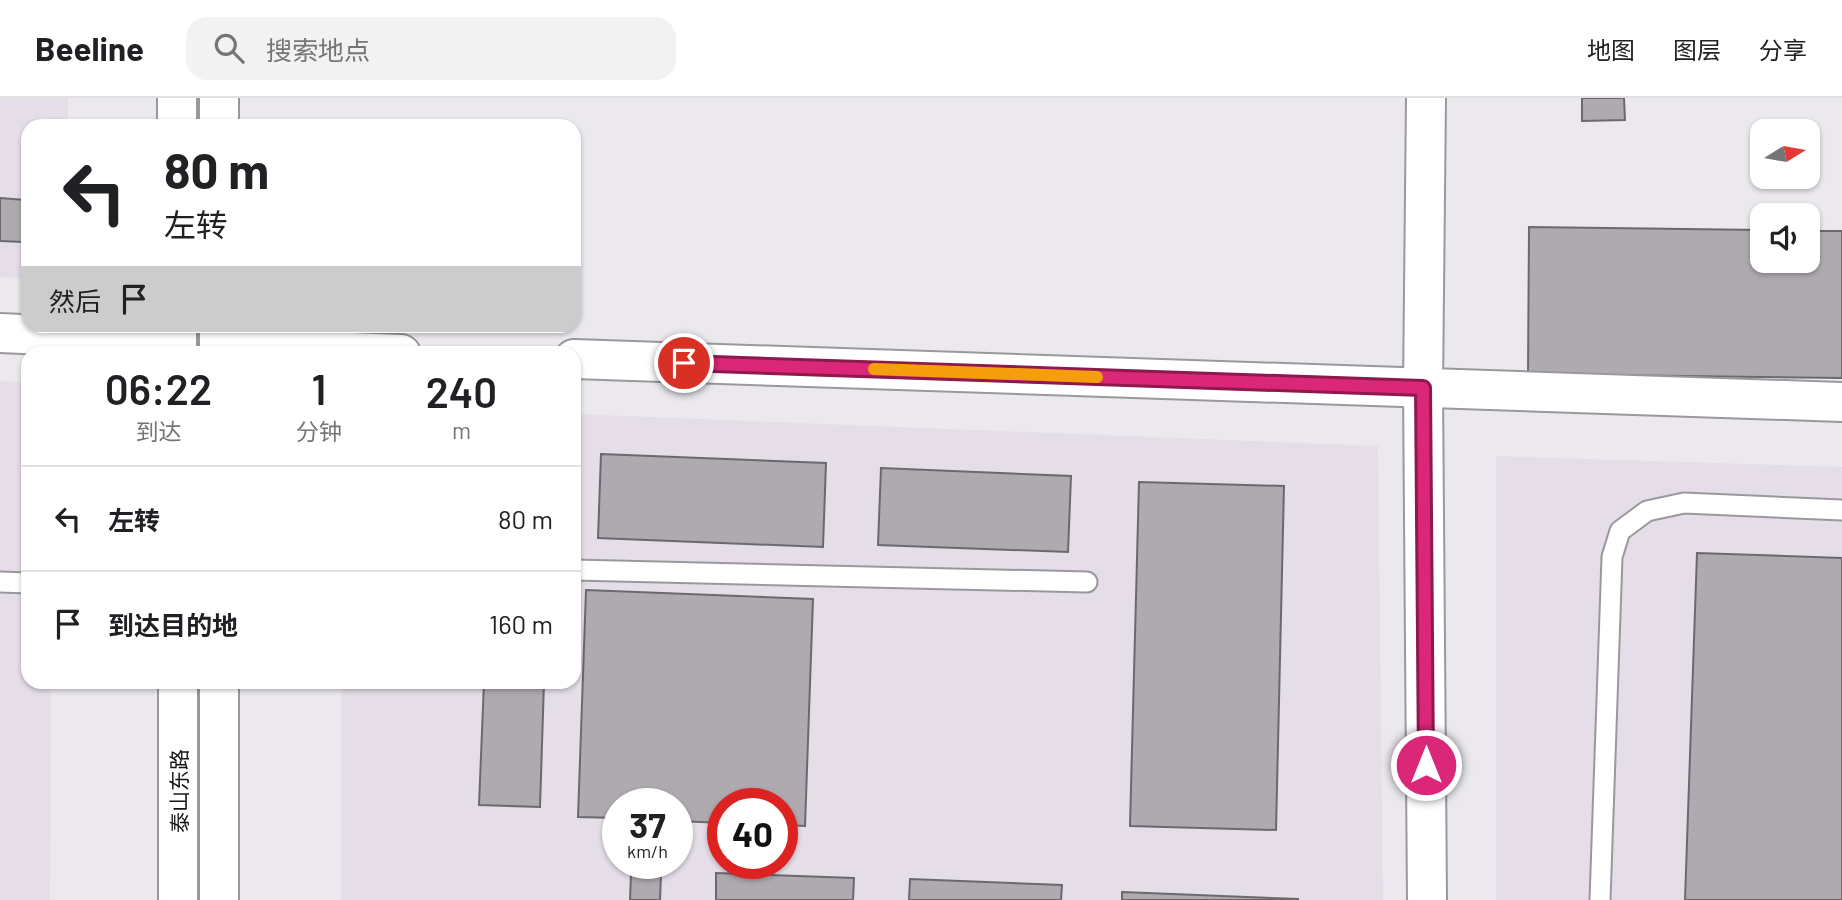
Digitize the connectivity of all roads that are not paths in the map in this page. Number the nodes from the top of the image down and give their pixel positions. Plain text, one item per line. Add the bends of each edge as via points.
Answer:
1 (177, 98) edge
2 (219, 98) edge
3 (1426, 98) edge
4 (177, 119) edge
5 (219, 119) edge
6 (0, 333) edge
7 (177, 340) edge
8 (219, 342) edge
9 (280, 346) edge
10 (581, 359) edge
11 (1423, 388) junction
12 (1842, 402) edge
13 (1842, 510) edge
14 (581, 570) edge
15 (0, 582) edge
16 (1087, 582) dead end
17 (21, 583) edge
18 (178, 689) edge
19 (219, 689) edge
20 (178, 900) edge
21 (219, 900) edge
22 (1427, 900) edge
23 (1600, 900) edge

1 - 4 main road
2 - 5 main road
3 - 11 main road
6 - 7 main road
8 - 9 main road
10 - 11 main road
11 - 12 main road
11 - 22 main road
13 - 23 lane via 1684,503 1647,511 1620,531 1612,556
14 - 16 lane
15 - 17 lane
18 - 20 main road, 泰山东路
19 - 21 main road, 泰山东路

